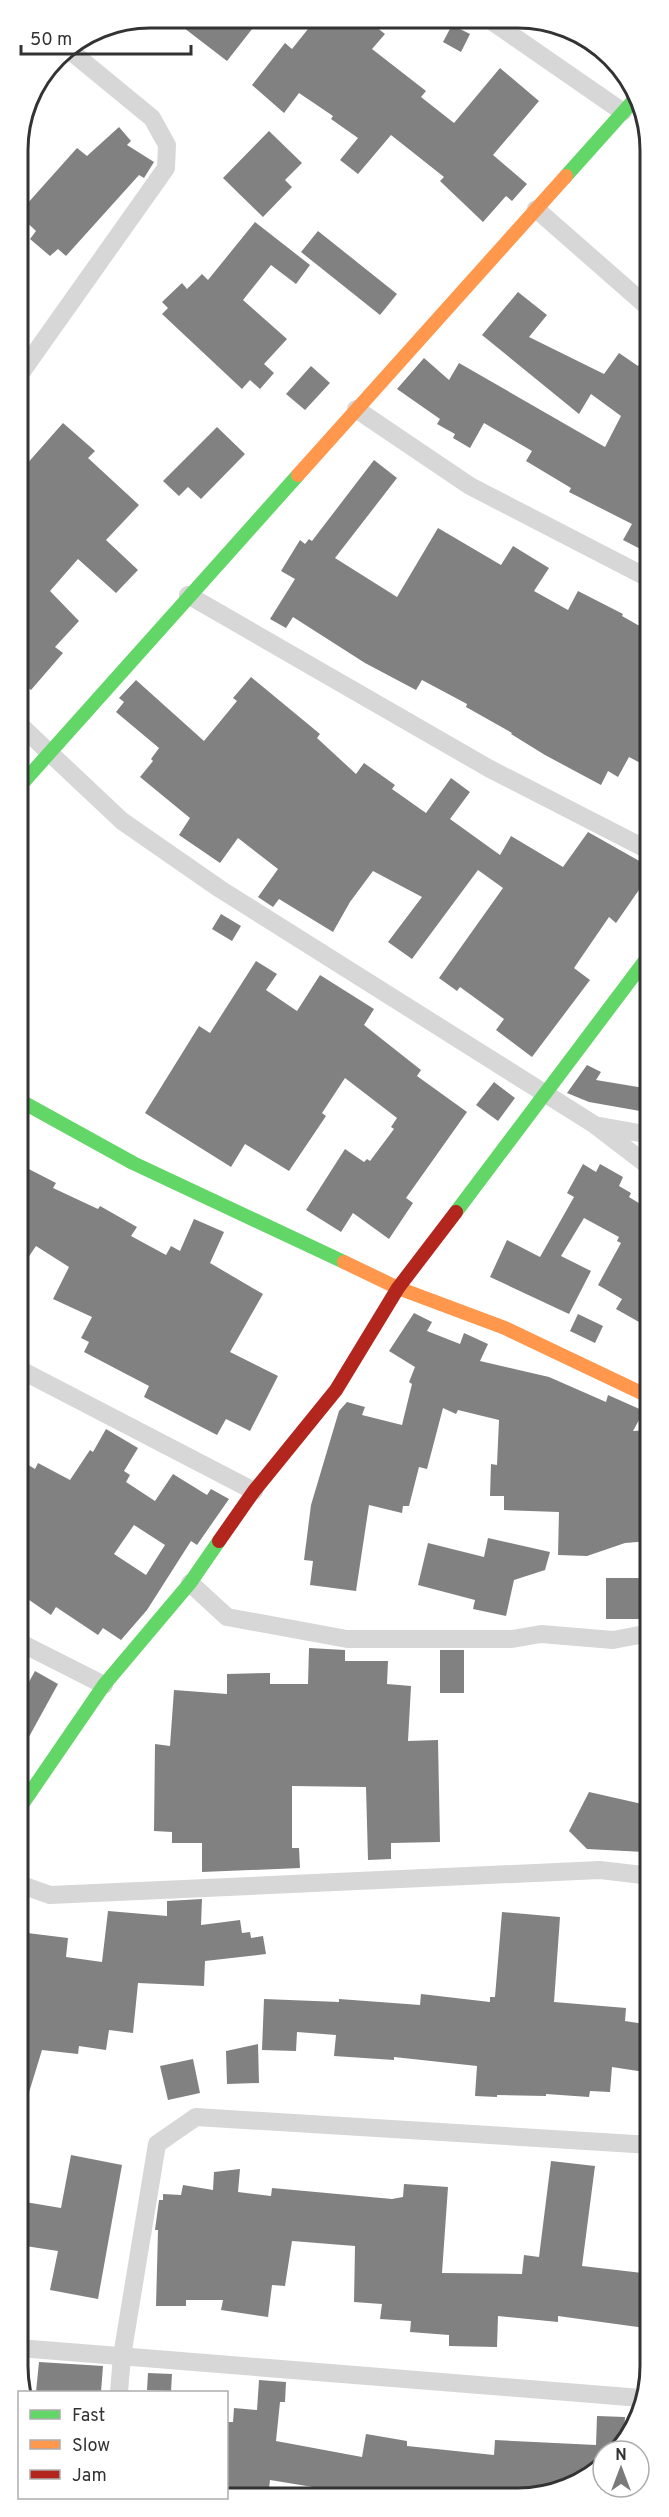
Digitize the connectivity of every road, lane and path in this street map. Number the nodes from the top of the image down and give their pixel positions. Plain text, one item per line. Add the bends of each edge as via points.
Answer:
1 (503, 28) edge
2 (75, 55) edge
3 (628, 106) edge
4 (536, 209) junction
5 (640, 300) edge
6 (29, 362) edge
7 (356, 409) junction
8 (640, 574) edge
9 (188, 595) junction
10 (29, 734) edge
11 (49, 753) junction
12 (29, 776) edge
13 (640, 846) edge
14 (640, 968) edge
15 (545, 1096) junction
16 (29, 1105) edge
17 (595, 1125) junction
18 (640, 1133) edge
19 (640, 1159) edge
20 (398, 1288) junction
21 (28, 1374) edge
22 (640, 1391) edge
23 (254, 1491) junction
24 (190, 1583) junction
25 (640, 1635) edge
26 (28, 1647) edge
27 (104, 1685) junction
28 (28, 1795) edge
29 (640, 1875) edge
30 (28, 1887) edge
31 (640, 2144) edge
32 (28, 2349) edge
33 (122, 2356) junction
34 (118, 2391) edge
35 (636, 2398) edge

1 - 3 street
2 - 6 street via 152,118 167,145 166,168
3 - 4 street
4 - 5 street
4 - 7 street
7 - 8 street via 470,486
7 - 9 street
9 - 11 street
9 - 13 street via 490,769
10 - 11 street
11 - 12 street
11 - 15 street via 122,821 220,889
14 - 15 street
15 - 17 street
15 - 20 street
16 - 20 street via 133,1162
17 - 18 street
17 - 19 street
20 - 22 street via 505,1328
20 - 23 street via 336,1390
21 - 23 street
23 - 24 street
24 - 25 street via 227,1617 347,1639 502,1639 541,1634 613,1640
24 - 27 street
26 - 27 street
27 - 28 street
29 - 30 street via 600,1870 50,1895
31 - 33 street via 196,2117 157,2144
32 - 33 street
33 - 34 street
33 - 35 street

